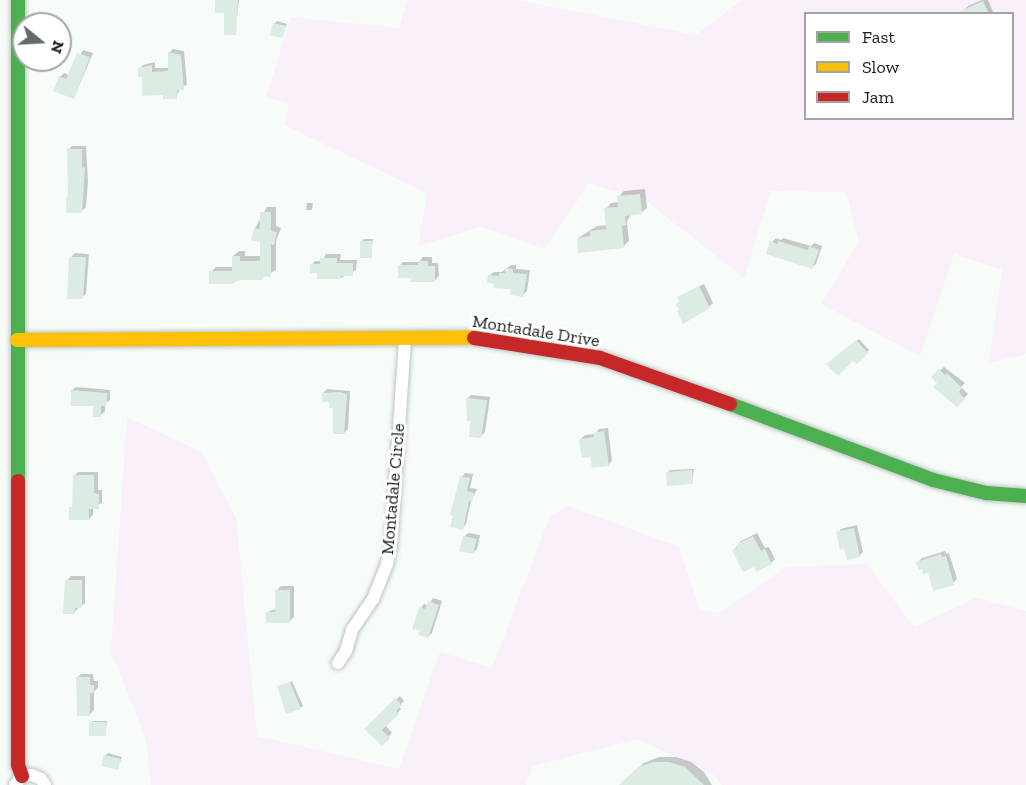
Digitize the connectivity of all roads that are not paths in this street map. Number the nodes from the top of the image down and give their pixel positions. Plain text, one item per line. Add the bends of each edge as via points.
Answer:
1 (18, 0) edge
2 (405, 338) junction
3 (17, 340) junction
4 (1026, 496) edge
5 (338, 663) dead end
6 (19, 781) edge
7 (45, 785) edge

1 - 3 street
2 - 3 street, Montadale Drive
2 - 4 street, Montadale Drive via 488,339 600,358 933,480 986,493
2 - 5 street, Montadale Circle via 391,545 381,582 352,630
3 - 6 street
6 - 7 street via 37,776

